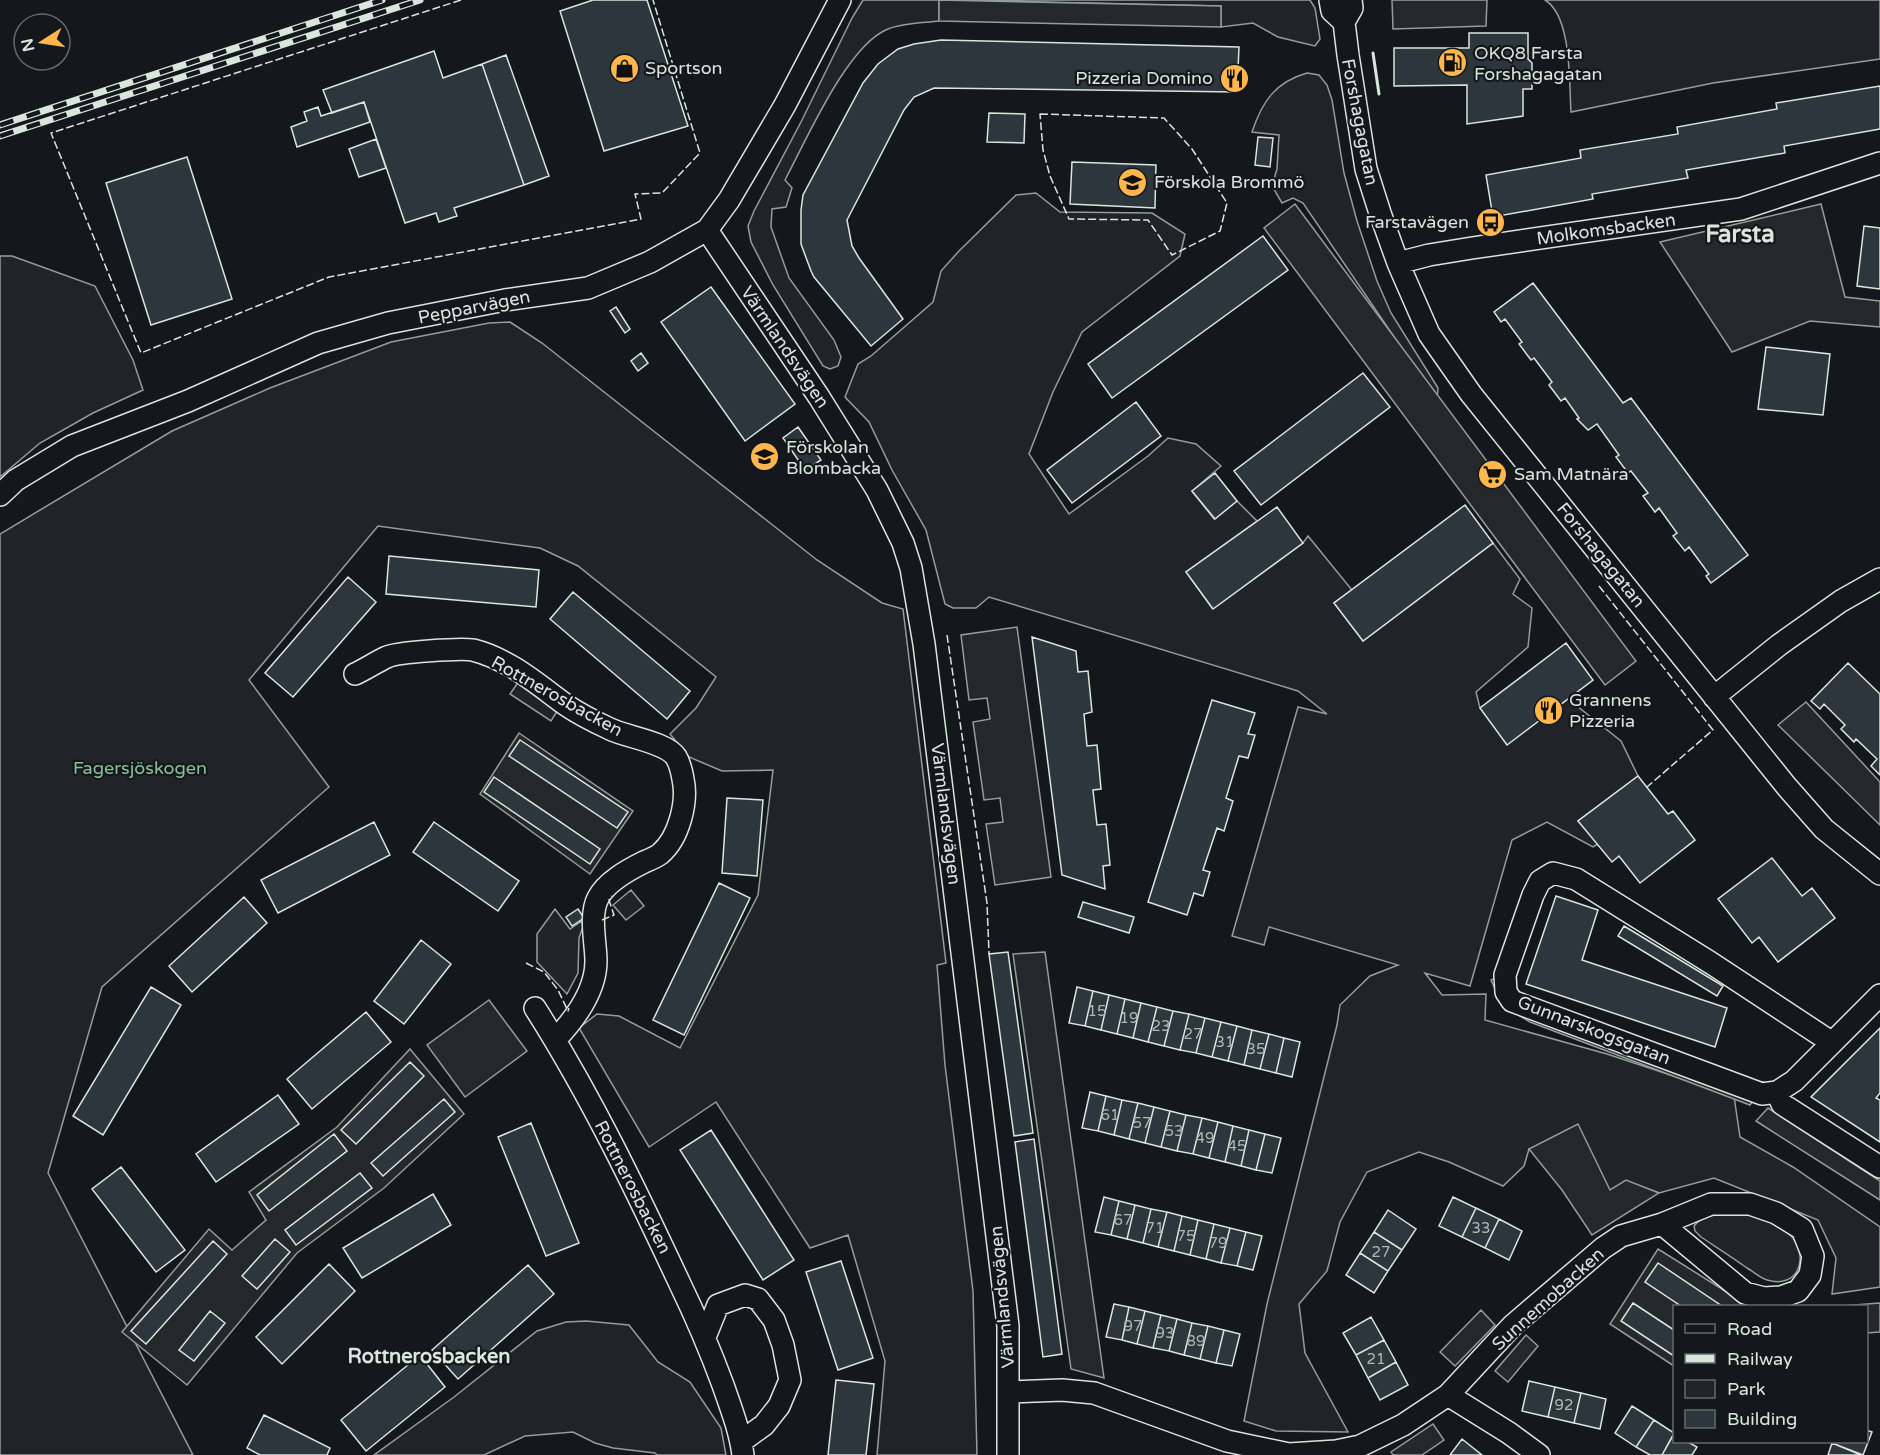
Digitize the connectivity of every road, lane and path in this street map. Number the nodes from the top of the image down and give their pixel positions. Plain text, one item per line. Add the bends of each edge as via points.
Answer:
1 (840, 0) edge
2 (1330, 0) edge
3 (1352, 0) edge
4 (1344, 22) junction
5 (1880, 164) edge
6 (707, 230) junction
7 (1398, 263) junction
8 (0, 495) edge
9 (1880, 579) edge
10 (355, 675) dead end
11 (1714, 697) junction
12 (1880, 874) edge
13 (1880, 995) edge
14 (536, 1008) dead end
15 (555, 1040) junction
16 (1831, 1042) junction
17 (1777, 1092) junction
18 (1880, 1167) edge
19 (1662, 1224) junction
20 (705, 1337) junction
21 (1010, 1392) junction
22 (1448, 1395) junction
23 (743, 1448) edge
24 (1008, 1455) edge
25 (1539, 1455) edge

1 - 6 street, Pepparvägen via 785,105
2 - 4 street, Forshagagatan via 1332,11
3 - 4 street, Forshagagatan
4 - 7 street, Forshagagatan via 1366,169
5 - 7 street, Molkomsbacken via 1741,209 1472,248
6 - 8 street, Pepparvägen via 650,262 588,288 398,321 318,343 188,401 72,446 16,480
6 - 21 street, Värmlandsvägen via 872,481 911,568 924,644 1007,1316
7 - 11 street, Forshagagatan via 1429,334 1471,394
9 - 11 street via 1779,645
10 - 15 street, Rottnerosbacken via 389,656 446,648 472,650 531,677 568,706 612,731 676,756 683,781 682,816 674,836 660,854 624,873 597,899 593,982 574,1020
11 - 12 street, Forshagagatan via 1824,829
13 - 16 street
14 - 15 street, Rottnerosbacken
15 - 20 street, Rottnerosbacken via 621,1161
16 - 17 street via 1794,1081
16 - 17 street, Gunnarskogsgatan via 1575,879 1553,873 1540,880 1505,975 1506,992 1512,1001 1762,1094
17 - 18 street via 1782,1104
19 - 19 street, Sunnemobacken via 1745,1293 1781,1297 1798,1291 1810,1275 1813,1256 1802,1228 1776,1212 1750,1204 1711,1204
19 - 22 street, Sunnemobacken via 1621,1236 1603,1248 1513,1325
20 - 23 street, Rottnerosbacken
20 - 23 street, Rottnerosbacken via 718,1305 745,1295 758,1299 774,1320 780,1337 790,1380 779,1406
21 - 22 street, Sunnemobacken via 1094,1393 1227,1441 1289,1454 1360,1446
21 - 24 street, Värmlandsvägen
22 - 25 street

